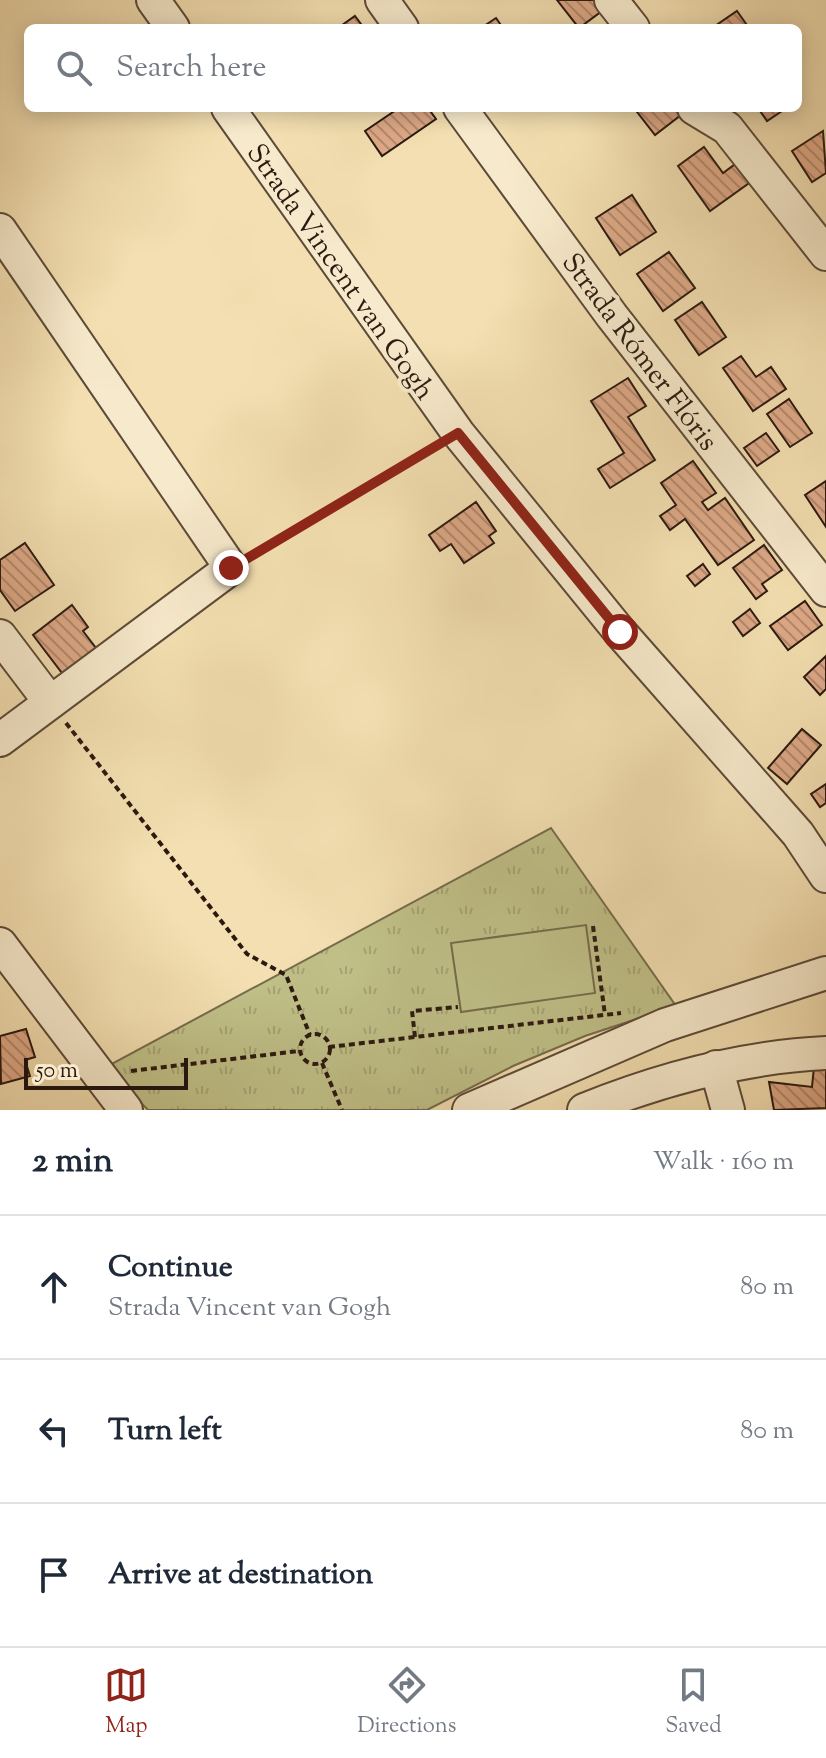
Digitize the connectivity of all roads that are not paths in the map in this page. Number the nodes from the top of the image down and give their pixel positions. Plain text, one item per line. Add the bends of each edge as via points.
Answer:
1 (153, 0) edge
2 (382, 0) edge
3 (611, 0) edge
4 (170, 24) edge
5 (399, 24) edge
6 (630, 24) edge
7 (231, 112) edge
8 (463, 112) edge
9 (701, 112) edge
10 (0, 230) edge
11 (826, 254) edge
12 (826, 590) edge
13 (0, 636) edge
14 (50, 702) junction
15 (0, 740) edge
16 (826, 876) edge
17 (0, 944) edge
18 (826, 973) edge
19 (826, 1053) edge
20 (716, 1067) junction
21 (126, 1110) edge
22 (469, 1110) edge
23 (584, 1110) edge
24 (728, 1110) edge

1 - 4 street
2 - 5 street
3 - 6 street
7 - 16 street, Strada Vincent van Gogh via 458,433 620,632 798,834
8 - 12 street, Strada Rómer Flóris via 612,316
9 - 11 street via 727,128
10 - 14 street via 231,568
13 - 14 street
14 - 15 street
17 - 21 street
18 - 22 street via 665,1025
19 - 20 street
20 - 23 street
20 - 24 street

